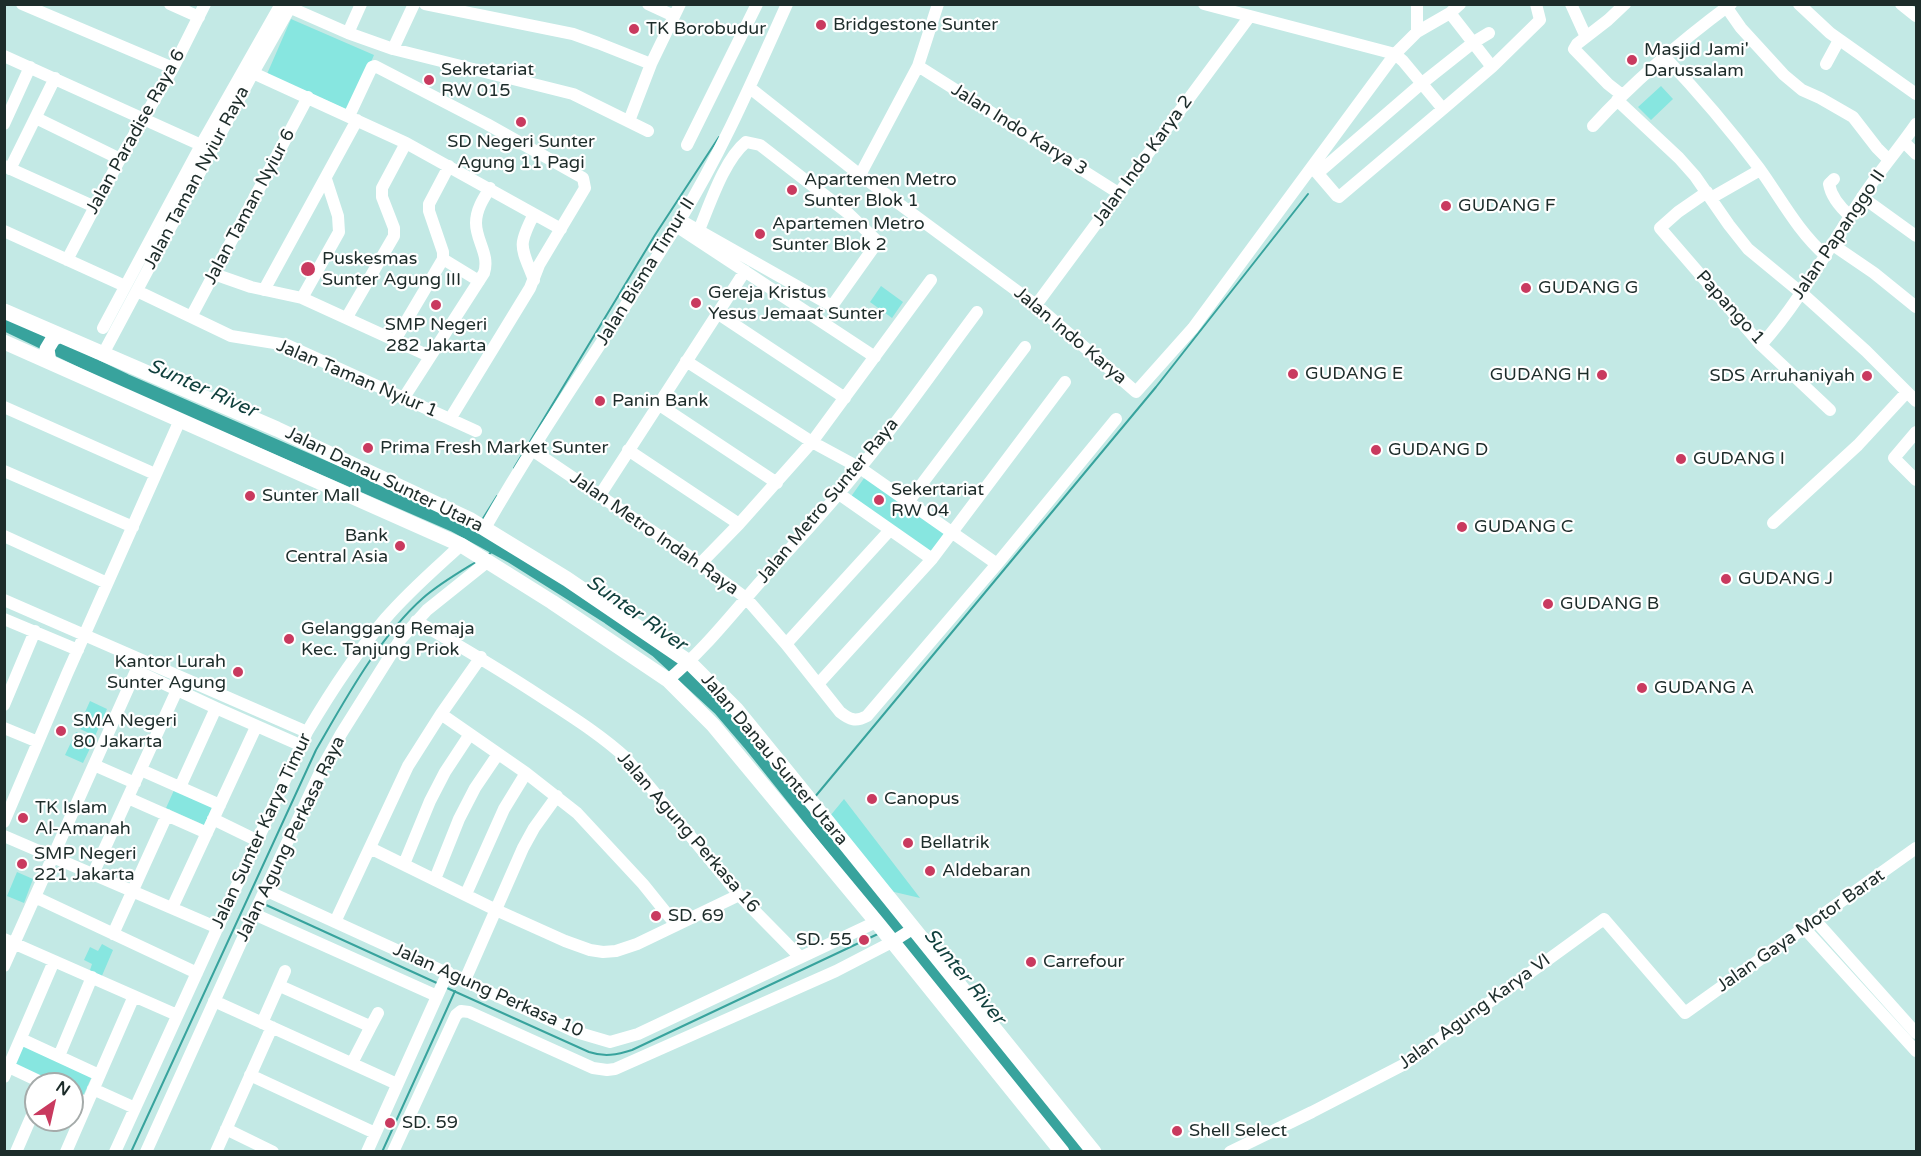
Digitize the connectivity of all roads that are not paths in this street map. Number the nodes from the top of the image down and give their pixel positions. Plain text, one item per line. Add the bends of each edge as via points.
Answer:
1 (22, 4) edge
2 (170, 4) edge
3 (205, 4) edge
4 (361, 4) edge
5 (414, 4) edge
6 (424, 4) edge
7 (648, 4) edge
8 (757, 4) edge
9 (787, 4) edge
10 (938, 4) edge
11 (1204, 4) edge
12 (1417, 4) edge
13 (1460, 4) edge
14 (1536, 4) edge
15 (1571, 4) edge
16 (1799, 4) edge
17 (1900, 4) edge
18 (288, 6) edge
19 (1620, 6) edge
20 (1721, 8) edge
21 (677, 10) edge
22 (1450, 13) junction
23 (1250, 16) junction
24 (1917, 16) edge
25 (198, 17) junction
26 (1417, 32) junction
27 (348, 33) junction
28 (1489, 33) dead end
29 (1586, 37) junction
30 (1839, 40) junction
31 (1474, 42) junction
32 (393, 49) junction
33 (4, 56) edge
34 (1664, 56) junction
35 (1399, 57) junction
36 (651, 64) junction
37 (1826, 64) dead end
38 (918, 66) junction
39 (30, 67) junction
40 (1492, 67) junction
41 (173, 68) junction
42 (253, 73) junction
43 (55, 78) junction
44 (1422, 84) junction
45 (750, 88) junction
46 (1917, 94) edge
47 (308, 97) junction
48 (1620, 97) junction
49 (8, 106) edge
50 (1443, 109) junction
51 (36, 118) junction
52 (143, 118) junction
53 (353, 118) junction
54 (629, 121) junction
55 (4, 124) edge
56 (1917, 124) edge
57 (1593, 126) dead end
58 (648, 131) dead end
59 (1904, 142) junction
60 (406, 143) junction
61 (201, 145) junction
62 (687, 145) dead end
63 (1917, 154) edge
64 (120, 159) junction
65 (1889, 160) junction
66 (449, 166) junction
67 (710, 166) junction
68 (7, 167) edge
69 (1315, 170) junction
70 (1760, 170) junction
71 (860, 175) junction
72 (723, 176) junction
73 (326, 179) junction
74 (1834, 179) dead end
75 (490, 188) junction
76 (1119, 194) junction
77 (1709, 195) junction
78 (1862, 196) junction
79 (95, 207) junction
80 (534, 214) junction
81 (1850, 216) junction
82 (678, 223) junction
83 (561, 229) junction
84 (699, 230) junction
85 (4, 231) edge
86 (1917, 236) edge
87 (1833, 245) junction
88 (1826, 256) junction
89 (442, 259) junction
90 (67, 260) junction
91 (745, 271) junction
92 (214, 274) junction
93 (534, 279) junction
94 (931, 280) dead end
95 (479, 281) junction
96 (124, 286) junction
97 (264, 290) junction
98 (137, 291) junction
99 (1800, 292) junction
100 (302, 298) junction
101 (1036, 305) junction
102 (1917, 307) edge
103 (4, 311) edge
104 (977, 312) dead end
105 (717, 313) junction
106 (191, 317) junction
107 (347, 317) junction
108 (103, 328) dead end
109 (395, 340) junction
110 (4, 342) edge
111 (45, 343) junction
112 (1761, 345) junction
113 (1025, 347) dead end
114 (103, 354) junction
115 (429, 356) junction
116 (874, 357) junction
117 (686, 361) junction
118 (1065, 382) dead end
119 (1907, 392) junction
120 (845, 398) junction
121 (403, 399) junction
122 (1917, 401) edge
123 (658, 404) junction
124 (4, 407) edge
125 (1830, 410) dead end
126 (450, 419) junction
127 (1116, 419) dead end
128 (180, 420) junction
129 (476, 431) dead end
130 (1917, 432) edge
131 (812, 442) junction
132 (532, 450) junction
133 (628, 450) junction
134 (860, 468) junction
135 (4, 471) edge
136 (156, 474) junction
137 (1917, 480) edge
138 (777, 483) junction
139 (839, 494) junction
140 (600, 495) junction
141 (909, 501) junction
142 (1773, 523) dead end
143 (739, 524) junction
144 (478, 525) junction
145 (133, 527) junction
146 (890, 530) junction
147 (953, 532) junction
148 (4, 536) edge
149 (463, 547) junction
150 (933, 559) junction
151 (485, 561) junction
152 (700, 564) junction
153 (998, 564) junction
154 (107, 583) junction
155 (746, 598) junction
156 (4, 600) edge
157 (4, 619) edge
158 (416, 621) junction
159 (35, 631) junction
160 (85, 634) junction
161 (786, 644) junction
162 (78, 650) junction
163 (481, 657) junction
164 (687, 664) junction
165 (670, 678) junction
166 (819, 683) junction
167 (177, 690) junction
168 (4, 705) edge
169 (216, 708) junction
170 (441, 714) junction
171 (256, 727) junction
172 (4, 728) edge
173 (307, 732) junction
174 (470, 734) junction
175 (38, 742) junction
176 (300, 745) junction
177 (498, 753) junction
178 (94, 765) junction
179 (141, 770) junction
180 (526, 773) junction
181 (135, 783) junction
182 (180, 787) junction
183 (557, 796) junction
184 (128, 798) junction
185 (220, 805) junction
186 (167, 815) junction
187 (213, 819) junction
188 (4, 822) edge
189 (207, 833) junction
190 (4, 836) edge
191 (256, 840) junction
192 (370, 848) junction
193 (1917, 848) edge
194 (53, 857) junction
195 (404, 864) junction
196 (93, 874) junction
197 (435, 879) junction
198 (133, 892) junction
199 (466, 894) junction
200 (739, 895) junction
201 (35, 897) junction
202 (259, 902) junction
203 (172, 908) junction
204 (496, 910) junction
205 (1815, 920) junction
206 (334, 922) junction
207 (676, 925) junction
208 (218, 928) junction
209 (1804, 928) junction
210 (912, 929) junction
211 (886, 932) junction
212 (113, 934) junction
213 (10, 941) edge
214 (800, 957) junction
215 (54, 961) junction
216 (4, 966) edge
217 (285, 971) dead end
218 (197, 973) junction
219 (92, 978) junction
220 (465, 980) junction
221 (442, 984) junction
222 (278, 987) junction
223 (134, 996) junction
224 (214, 1001) junction
225 (378, 1013) dead end
226 (1685, 1013) joint
227 (177, 1015) junction
228 (267, 1025) junction
229 (370, 1028) junction
230 (1917, 1033) edge
231 (21, 1039) junction
232 (10, 1050) edge
233 (1917, 1051) edge
234 (58, 1056) junction
235 (352, 1063) junction
236 (7, 1072) edge
237 (99, 1075) junction
238 (250, 1076) junction
239 (24, 1077) edge
240 (397, 1084) junction
241 (93, 1089) junction
242 (84, 1102) edge
243 (87, 1103) junction
244 (135, 1108) junction
245 (226, 1130) junction
246 (25, 1132) edge
247 (375, 1132) junction
248 (16, 1152) edge
249 (66, 1152) edge
250 (115, 1152) edge
251 (146, 1152) edge
252 (216, 1152) edge
253 (273, 1152) edge
254 (367, 1152) edge
255 (393, 1152) edge
256 (1062, 1152) edge
257 (1094, 1152) edge
258 (1230, 1152) edge

1 - 41 street
2 - 25 street
3 - 25 street, Jalan Paradise Raya 6
4 - 27 street
5 - 32 street
6 - 36 street via 573,34
7 - 21 street
8 - 62 street
9 - 45 street, Jalan Bisma Timur II
10 - 38 street
11 - 23 street
12 - 26 street
13 - 22 street, Jalan Indo Karya
14 - 40 street via 1540,20
15 - 29 street
16 - 30 street
17 - 24 street
18 - 27 street
18 - 42 street, Jalan Taman Nyiur Raya
18 - 61 street
19 - 29 street
20 - 34 street
20 - 65 street via 1802,90 1853,117
21 - 36 street
22 - 26 street, Jalan Indo Karya
22 - 31 street
23 - 35 street
23 - 76 street, Jalan Indo Karya 2
25 - 41 street, Jalan Paradise Raya 6
26 - 35 street, Jalan Indo Karya
27 - 32 street
28 - 31 street
29 - 48 street via 1575,46 1575,51
30 - 37 street
30 - 46 street
31 - 40 street
31 - 44 street
32 - 54 street via 573,94
33 - 39 street
34 - 48 street
34 - 70 street via 1719,114
35 - 44 street
35 - 69 street, Jalan Indo Karya
36 - 54 street
38 - 71 street
38 - 76 street, Jalan Indo Karya 3
39 - 43 street
39 - 49 street
40 - 50 street
41 - 52 street, Jalan Paradise Raya 6
42 - 47 street
42 - 98 street, Jalan Taman Nyiur Raya
43 - 51 street
43 - 52 street
44 - 50 street
44 - 69 street
45 - 67 street, Jalan Bisma Timur II
45 - 71 street, Jalan Indo Karya
47 - 53 street
47 - 92 street, Jalan Taman Nyiur 6
48 - 57 street
48 - 77 street
49 - 55 street
50 - 69 street via 1339,197
51 - 64 street
51 - 68 street
52 - 61 street
52 - 64 street, Jalan Paradise Raya 6
53 - 60 street
53 - 73 street
53 - 83 street via 375,66 487,124 583,178 585,188
54 - 58 street
56 - 59 street, Jalan Papanggo II
59 - 63 street
59 - 65 street, Jalan Papanggo II
60 - 66 street
60 - 107 street via 382,188 394,236
61 - 96 street
64 - 79 street, Jalan Paradise Raya 6
65 - 78 street, Jalan Papanggo II
66 - 75 street
66 - 89 street via 429,204
67 - 72 street
67 - 82 street, Jalan Bisma Timur II
68 - 79 street
69 - 101 street, Jalan Indo Karya via 1192,328 1136,392
70 - 77 street
70 - 88 street via 1809,240
71 - 101 street, Jalan Indo Karya
72 - 84 street
72 - 84 street via 746,142 760,145 874,236 874,247 832,306
73 - 97 street
73 - 100 street via 339,232
74 - 81 street via 1829,188
75 - 80 street
75 - 95 street via 476,220 486,262
76 - 101 street, Jalan Indo Karya 2
77 - 99 street via 1748,249
77 - 112 street, Papango 1 via 1678,212 1660,228
78 - 81 street, Jalan Papanggo II
78 - 86 street
79 - 90 street, Jalan Paradise Raya 6
80 - 83 street
80 - 93 street via 522,241
81 - 87 street, Jalan Papanggo II
82 - 84 street
82 - 91 street
82 - 132 street, Jalan Bisma Timur II
83 - 93 street
85 - 90 street
87 - 88 street, Jalan Papanggo II
87 - 102 street
88 - 99 street, Jalan Papanggo II
89 - 95 street
89 - 109 street
90 - 96 street
91 - 105 street
91 - 116 street
92 - 97 street
92 - 106 street, Jalan Taman Nyiur 6
93 - 126 street
94 - 116 street
95 - 115 street
96 - 108 street
97 - 100 street
98 - 106 street, Jalan Taman Nyiur 1
98 - 114 street, Jalan Taman Nyiur Raya
99 - 112 street, Jalan Papanggo II
99 - 119 street
100 - 107 street
103 - 111 main road, Jalan Danau Sunter Utara
104 - 134 street, Jalan Metro Sunter Raya
105 - 117 street
105 - 120 street
106 - 121 street, Jalan Taman Nyiur 1 via 240,339 287,345
107 - 109 street
109 - 115 street
110 - 111 main road, Jalan Danau Sunter Utara
111 - 114 main road, Jalan Danau Sunter Utara
111 - 128 main road, Jalan Danau Sunter Utara
112 - 125 street, Papango 1
113 - 141 street
114 - 144 main road, Jalan Danau Sunter Utara via 277,429
115 - 121 street
116 - 120 street
117 - 123 street
117 - 131 street
118 - 147 street
119 - 122 street
119 - 142 street via 1858,445
120 - 131 street
121 - 126 street, Jalan Taman Nyiur 1
123 - 133 street
123 - 138 street
124 - 136 street
126 - 129 street, Jalan Taman Nyiur 1
127 - 153 street
128 - 136 street
128 - 149 main road, Jalan Danau Sunter Utara
130 - 137 street via 1894,459
131 - 134 street
131 - 138 street
132 - 140 street, Jalan Metro Indah Raya
132 - 144 street, Jalan Bisma Timur II
133 - 140 street
133 - 143 street
134 - 139 street, Jalan Metro Sunter Raya
134 - 141 street
135 - 145 street
136 - 145 street
138 - 143 street
139 - 146 street
139 - 155 street, Jalan Metro Sunter Raya
140 - 152 street, Jalan Metro Indah Raya
141 - 147 street
143 - 152 street
144 - 164 main road, Jalan Danau Sunter Utara via 584,590
145 - 154 street
146 - 150 street
146 - 161 street
147 - 150 street
147 - 153 street
148 - 154 street
149 - 151 main road, Jalan Danau Sunter Utara
149 - 173 street, Jalan Sunter Karya Timur via 385,619
150 - 166 street
151 - 158 street, Jalan Agung Perkasa Raya
151 - 165 main road, Jalan Danau Sunter Utara
152 - 155 street, Jalan Metro Indah Raya
153 - 166 street, Jalan Metro Indah Raya via 861,720 840,712
154 - 160 street
155 - 161 street, Jalan Metro Indah Raya
155 - 164 street, Jalan Metro Sunter Raya
156 - 160 street
157 - 159 street
158 - 163 street, Jalan Agung Perkasa 16
158 - 202 street, Jalan Agung Perkasa Raya via 340,734
159 - 162 street
159 - 168 street
160 - 162 street
160 - 173 street
161 - 166 street, Jalan Metro Indah Raya
162 - 175 street
163 - 170 street
163 - 200 street, Jalan Agung Perkasa 16 via 594,732 626,758
164 - 165 street, Jalan Metro Sunter Raya
164 - 210 main road, Jalan Danau Sunter Utara via 736,709
165 - 211 main road, Jalan Danau Sunter Utara
167 - 169 street
167 - 178 street via 135,673
167 - 179 street
169 - 171 street
169 - 182 street
170 - 174 street
170 - 192 street via 408,766
171 - 176 street
171 - 185 street
172 - 175 street
173 - 176 street, Jalan Sunter Karya Timur
174 - 177 street
174 - 195 street via 430,801
175 - 188 street
176 - 191 street, Jalan Sunter Karya Timur
177 - 180 street
177 - 197 street via 475,788
178 - 181 street
178 - 194 street
179 - 181 street
179 - 182 street
180 - 183 street
180 - 199 street via 504,809
181 - 184 street
182 - 185 street
183 - 204 street via 534,828
183 - 207 street via 644,884
184 - 186 street
184 - 196 street
185 - 187 street
186 - 189 street
186 - 198 street
187 - 189 street
187 - 191 street
189 - 203 street
190 - 194 street
191 - 208 street, Jalan Sunter Karya Timur
192 - 195 street
192 - 206 street
193 - 205 street, Jalan Gaya Motor Barat
194 - 196 street
194 - 201 street
195 - 197 street
196 - 198 street
197 - 199 street
198 - 203 street
198 - 212 street
199 - 204 street
200 - 207 street
200 - 214 street, Jalan Agung Perkasa 16
201 - 212 street
201 - 213 street
202 - 206 street, Jalan Agung Perkasa 10
202 - 221 street, Jalan Agung Perkasa 10
202 - 224 street, Jalan Agung Perkasa Raya
203 - 208 street
204 - 207 street via 564,941 603,952 637,944
204 - 220 street
205 - 209 street, Jalan Gaya Motor Barat
205 - 230 street
206 - 221 street, Jalan Agung Perkasa 10
208 - 218 street, Jalan Sunter Karya Timur
209 - 226 street, Jalan Gaya Motor Barat
209 - 233 street
210 - 211 street, Jalan Agung Perkasa 10
210 - 257 main road, Jalan Danau Sunter Utara
211 - 214 street, Jalan Agung Perkasa 10
211 - 255 street, Jalan Agung Perkasa 10 via 836,971 615,1069 593,1068 461,1011
211 - 256 main road, Jalan Danau Sunter Utara
212 - 218 street
213 - 215 street
213 - 216 street
214 - 220 street, Jalan Agung Perkasa 10 via 638,1034 610,1042 576,1032
215 - 219 street
215 - 231 street
217 - 222 street
218 - 227 street, Jalan Sunter Karya Timur
219 - 223 street
219 - 234 street
220 - 221 street, Jalan Agung Perkasa 10
221 - 240 street
222 - 228 street
222 - 229 street
223 - 227 street
223 - 237 street
224 - 228 street
224 - 251 street, Jalan Agung Perkasa Raya
225 - 229 street
226 - 258 street, Jalan Agung Karya VI via 1604,920 1403,1065
227 - 244 street, Jalan Sunter Karya Timur
228 - 235 street
228 - 238 street
229 - 235 street
231 - 232 street
231 - 234 street
232 - 236 street
234 - 237 street
235 - 240 street
236 - 239 street
237 - 241 street
238 - 245 street
238 - 247 street
240 - 247 street
241 - 243 street
241 - 244 street
242 - 243 street
243 - 249 street
244 - 250 street, Jalan Sunter Karya Timur
245 - 252 street
245 - 253 street
246 - 248 street
247 - 254 street

